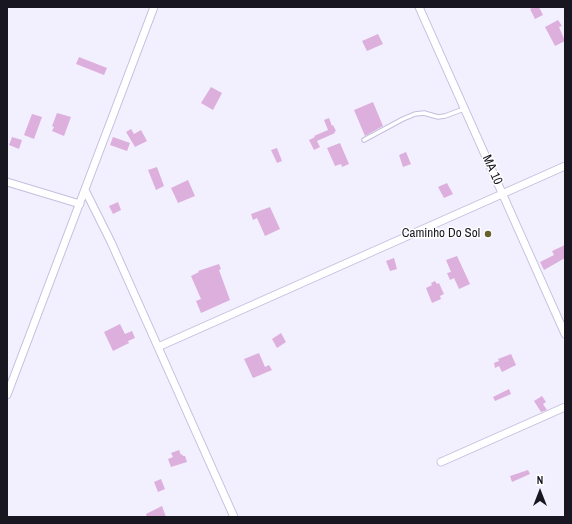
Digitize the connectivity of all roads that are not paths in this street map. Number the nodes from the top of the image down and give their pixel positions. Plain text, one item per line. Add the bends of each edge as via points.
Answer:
1 (154, 7) edge
2 (419, 7) edge
3 (464, 109) junction
4 (364, 140) dead end
5 (565, 166) edge
6 (7, 182) edge
7 (86, 190) junction
8 (503, 195) junction
9 (80, 204) junction
10 (563, 323) edge
11 (565, 334) edge
12 (158, 347) junction
13 (7, 395) edge
14 (565, 407) edge
15 (441, 462) dead end
16 (234, 517) edge

1 - 7 street
2 - 3 street, MA 10
3 - 4 lane via 438,116 415,114
3 - 8 street, MA 10
5 - 8 street
6 - 9 street
7 - 9 street
7 - 12 street
8 - 10 street, MA 10
8 - 12 street
9 - 13 street
10 - 11 street, MA 10
12 - 16 street
14 - 15 street

